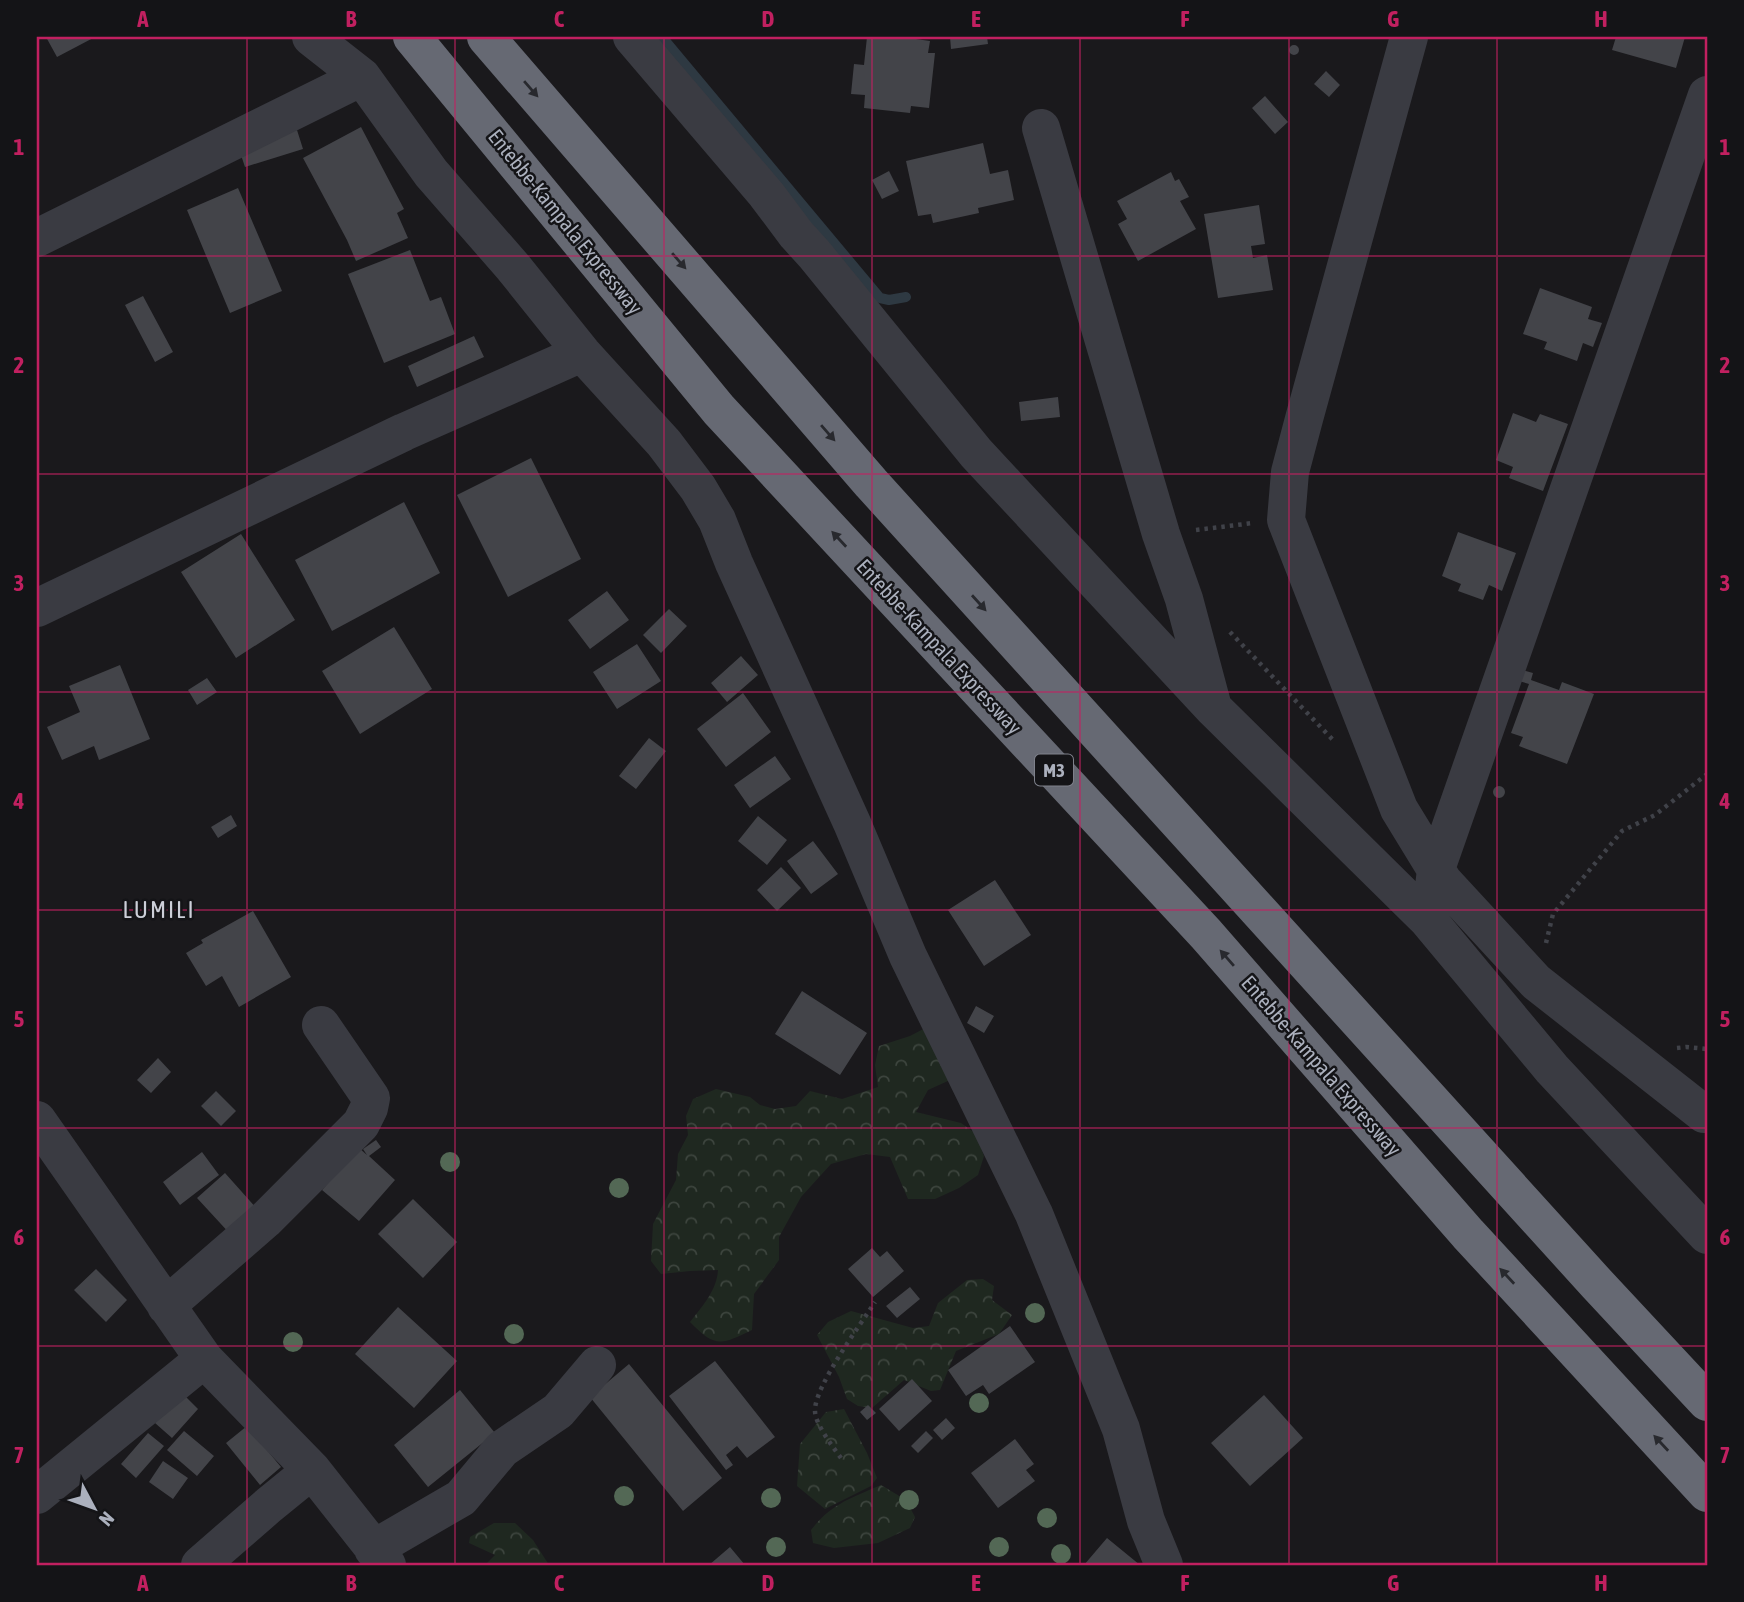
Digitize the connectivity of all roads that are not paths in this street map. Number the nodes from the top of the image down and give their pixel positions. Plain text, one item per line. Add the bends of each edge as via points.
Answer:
1 (311, 37) edge
2 (412, 37) edge
3 (486, 37) edge
4 (632, 37) edge
5 (1409, 37) edge
6 (362, 77) junction
7 (1707, 95) edge
8 (1041, 128) dead end
9 (37, 238) edge
10 (582, 353) junction
11 (37, 608) edge
12 (1214, 709) junction
13 (1437, 869) junction
14 (1428, 920) junction
15 (321, 1025) dead end
16 (1707, 1114) edge
17 (37, 1119) edge
18 (1707, 1235) edge
19 (166, 1306) junction
20 (204, 1359) junction
21 (597, 1365) dead end
22 (1707, 1402) edge
23 (312, 1471) junction
24 (1707, 1493) edge
25 (37, 1496) edge
26 (380, 1557) edge
27 (200, 1565) edge
28 (1164, 1565) edge

1 - 6 street
24 -> 2 highway, Entebbe-Kampala Expressway / M3 via 1468,1234 1206,934 719,410
3 -> 22 highway via 871,483
4 - 12 street via 976,453
5 - 13 street via 1290,472 1286,520 1399,809
6 - 9 street
6 - 10 street via 431,173
7 - 13 street
8 - 12 street
10 - 11 street via 404,432
10 - 28 street via 664,443 717,520 908,956 1034,1214 1121,1429 1146,1521
12 - 14 street
13 - 14 street
13 - 16 street via 1536,982
14 - 18 street via 1552,1069
15 - 19 street via 371,1098 361,1124 265,1220
17 - 19 street
19 - 20 street
20 - 23 street
20 - 25 street
21 - 26 street via 558,1411 502,1449 461,1498
23 - 26 street
23 - 27 street

